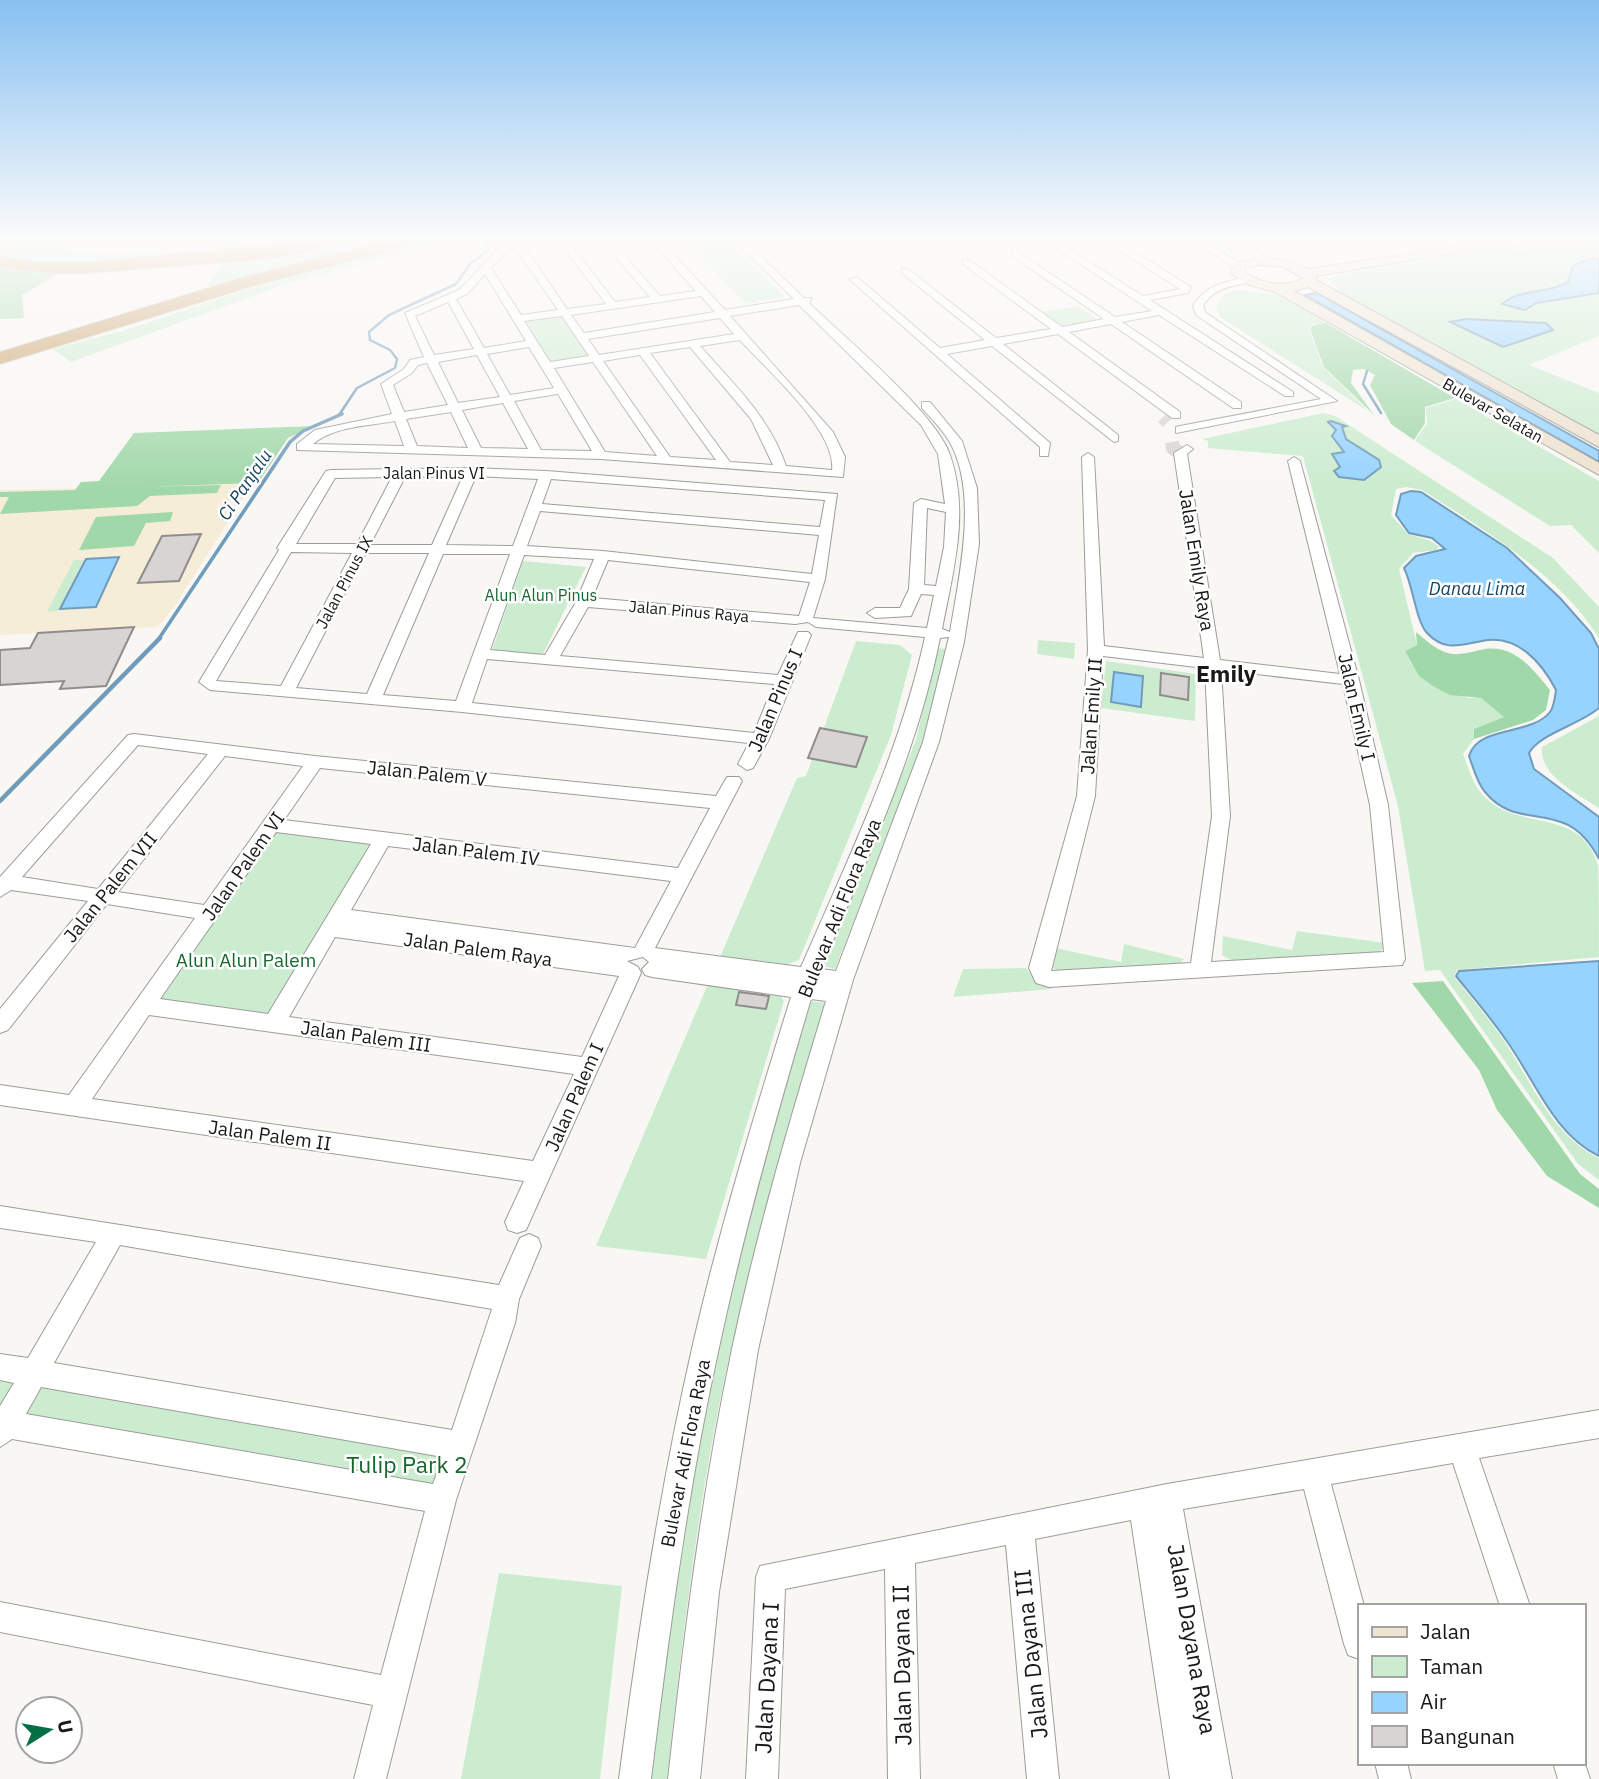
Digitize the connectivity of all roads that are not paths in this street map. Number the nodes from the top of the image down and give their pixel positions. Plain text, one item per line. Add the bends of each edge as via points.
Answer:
1 (113, 323) edge
2 (413, 323) edge
3 (465, 323) edge
4 (521, 323) edge
5 (572, 323) edge
6 (657, 323) edge
7 (730, 323) edge
8 (828, 323) edge
9 (832, 323) edge
10 (904, 323) edge
11 (970, 323) edge
12 (1043, 323) edge
13 (1101, 323) edge
14 (1116, 323) edge
15 (1178, 323) edge
16 (1213, 323) edge
17 (1340, 323) edge
18 (1391, 323) edge
19 (1054, 331) junction
20 (580, 335) junction
21 (742, 336) junction
22 (994, 342) junction
23 (533, 343) junction
24 (692, 344) junction
25 (480, 351) junction
26 (643, 351) junction
27 (938, 352) junction
28 (0, 358) edge
29 (431, 359) junction
30 (597, 359) junction
31 (547, 366) junction
32 (562, 390) junction
33 (1289, 394) dead end
34 (506, 399) junction
35 (1237, 405) dead end
36 (927, 406) junction
37 (455, 408) junction
38 (912, 409) junction
39 (397, 417) junction
40 (1176, 429) junction
41 (1114, 438) dead end
42 (1599, 442) edge
43 (412, 450) junction
44 (476, 451) junction
45 (536, 452) junction
46 (1044, 453) dead end
47 (601, 455) junction
48 (1088, 457) dead end
49 (667, 461) junction
50 (1294, 461) dead end
51 (726, 465) junction
52 (781, 469) junction
53 (1599, 470) edge
54 (401, 472) junction
55 (471, 472) junction
56 (546, 475) junction
57 (835, 485) junction
58 (535, 507) junction
59 (953, 509) junction
60 (826, 532) junction
61 (284, 548) junction
62 (362, 548) junction
63 (437, 550) junction
64 (517, 550) junction
65 (603, 555) junction
66 (818, 579) junction
67 (916, 590) junction
68 (940, 592) junction
69 (581, 606) junction
70 (875, 612) dead end
71 (804, 626) junction
72 (932, 637) junction
73 (956, 639) junction
74 (1096, 650) junction
75 (480, 654) junction
76 (551, 659) junction
77 (1213, 664) junction
78 (781, 680) junction
79 (1351, 680) junction
80 (286, 692) junction
81 (372, 701) junction
82 (462, 707) junction
83 (134, 739) joint
84 (761, 739) junction
85 (221, 750) junction
86 (315, 762) junction
87 (747, 764) dead end
88 (733, 781) dead end
89 (721, 803) junction
90 (272, 825) junction
91 (382, 840) junction
92 (681, 874) junction
93 (4, 886) edge
94 (102, 897) junction
95 (211, 913) junction
96 (333, 922) junction
97 (639, 962) junction
98 (1200, 968) junction
99 (806, 983) junction
100 (841, 988) junction
101 (146, 1006) junction
102 (274, 1023) junction
103 (0, 1024) edge
104 (587, 1067) junction
105 (0, 1095) edge
106 (73, 1107) junction
107 (540, 1173) junction
108 (0, 1217) edge
109 (517, 1222) dead end
110 (114, 1233) junction
111 (529, 1246) dead end
112 (506, 1299) junction
113 (0, 1367) edge
114 (36, 1372) junction
115 (1599, 1424) edge
116 (2, 1426) edge
117 (462, 1446) junction
118 (1461, 1446) junction
119 (1314, 1472) junction
120 (442, 1500) junction
121 (1155, 1501) junction
122 (1019, 1528) junction
123 (900, 1552) junction
124 (1515, 1604) edge
125 (0, 1617) edge
126 (1358, 1640) edge
127 (390, 1693) junction
128 (370, 1779) edge
129 (635, 1779) edge
130 (684, 1779) edge
131 (762, 1779) edge
132 (904, 1779) edge
133 (1043, 1779) edge
134 (1186, 1779) edge
135 (1216, 1779) edge

1 - 28 highway
2 - 29 street
3 - 25 street
4 - 23 street
5 - 20 street
6 - 20 street
7 - 21 street, Jalan Pinus I
8 - 38 street, Bulevar Adi Flora Raya
9 - 36 street, Bulevar Adi Flora Raya
10 - 27 street
11 - 22 street
12 - 19 street
13 - 19 street
14 - 35 street
15 - 33 street
16 - 40 street via 1331,401
17 - 53 main road, Bulevar Selatan
18 - 42 main road, Bulevar Selatan
19 - 22 street
19 - 40 street
20 - 30 street
21 - 24 street
21 - 57 street, Jalan Pinus I via 835,444 839,457
22 - 27 street
22 - 41 street
23 - 25 street
23 - 31 street
24 - 26 street
24 - 52 street via 761,425 776,447
25 - 29 street
25 - 34 street
26 - 30 street
26 - 51 street
27 - 46 street via 1046,446
29 - 37 street
29 - 39 street via 414,362 386,386
30 - 31 street
30 - 49 street
31 - 32 street
32 - 34 street
32 - 47 street
34 - 37 street
34 - 45 street
36 - 38 street
36 - 73 street, Bulevar Adi Flora Raya via 956,441 970,488 972,544
37 - 39 street
37 - 44 street
38 - 59 street, Bulevar Adi Flora Raya via 944,454
39 - 43 street
39 - 43 street via 319,433 301,447
40 - 77 street, Jalan Emily Raya
43 - 44 street
44 - 45 street
45 - 47 street
47 - 49 street
48 - 74 street, Jalan Emily II
49 - 51 street
50 - 79 street, Jalan Emily I
51 - 52 street
52 - 57 street
54 - 55 street, Jalan Pinus VI
54 - 61 street, Jalan Pinus VI via 331,474
54 - 62 street, Jalan Pinus IX
55 - 56 street, Jalan Pinus VI
55 - 63 street
56 - 57 street, Jalan Pinus VI
56 - 58 street
57 - 60 street, Jalan Pinus I
58 - 60 street
58 - 64 street
59 - 67 street via 920,496
59 - 68 street, Bulevar Adi Flora Raya via 951,547
60 - 66 street, Jalan Pinus I
61 - 62 street
61 - 80 street via 207,682
62 - 63 street
62 - 80 street, Jalan Pinus IX
63 - 64 street
63 - 81 street
64 - 65 street
64 - 75 street
65 - 66 street
65 - 69 street
66 - 71 street, Jalan Pinus I
67 - 68 street
67 - 70 street via 906,612
68 - 72 street, Bulevar Adi Flora Raya
69 - 71 street, Jalan Pinus Raya
69 - 76 street
71 - 72 street, Jalan Pinus Raya
71 - 78 street, Jalan Pinus I
72 - 73 street, Jalan Pinus Raya
72 - 99 street, Bulevar Adi Flora Raya via 908,739
73 - 100 street, Bulevar Adi Flora Raya via 931,743
74 - 77 street
74 - 98 street, Jalan Emily II via 1086,796 1039,968 1049,979
75 - 76 street
75 - 82 street
76 - 78 street
77 - 79 street
77 - 98 street, Jalan Emily Raya via 1221,816
78 - 84 street, Jalan Pinus I
79 - 98 street, Jalan Emily I via 1379,806 1396,958
80 - 81 street
81 - 82 street
82 - 84 street
83 - 85 street, Jalan Palem V
83 - 93 street
84 - 87 street, Jalan Pinus I
85 - 86 street, Jalan Palem V
85 - 94 street, Jalan Palem VII
86 - 89 street, Jalan Palem V
86 - 90 street, Jalan Palem VI
88 - 89 street, Jalan Palem I
89 - 92 street, Jalan Palem I
90 - 91 street, Jalan Palem IV
90 - 95 street, Jalan Palem VI
91 - 92 street, Jalan Palem IV
91 - 96 street
92 - 97 street, Jalan Palem I
93 - 94 street
94 - 95 street
94 - 103 street, Jalan Palem VII
95 - 101 street, Jalan Palem VI
96 - 97 street, Jalan Palem Raya
96 - 102 street
97 - 99 street, Jalan Palem Raya
97 - 104 street, Jalan Palem I
99 - 100 street, Jalan Palem Raya
99 - 129 street, Bulevar Adi Flora Raya via 752,1159 706,1345 660,1585
100 - 130 street, Bulevar Adi Flora Raya via 788,1163 745,1350 704,1592
101 - 102 street, Jalan Palem III
101 - 106 street, Jalan Palem VI
102 - 104 street, Jalan Palem III
104 - 107 street, Jalan Palem I
105 - 106 street, Jalan Palem II
106 - 107 street, Jalan Palem II
107 - 109 street, Jalan Palem I
108 - 110 street
110 - 112 street
110 - 114 street
111 - 112 street
112 - 117 street
113 - 114 street
114 - 116 street
114 - 117 street
115 - 118 street
116 - 120 street
117 - 120 street
118 - 119 street
118 - 124 street
119 - 121 street
119 - 126 street
120 - 127 street
121 - 122 street
121 - 134 street, Jalan Dayana Raya
121 - 135 street, Jalan Dayana Raya
122 - 123 street
122 - 133 street, Jalan Dayana III
123 - 131 street, Jalan Dayana I via 771,1577
123 - 132 street, Jalan Dayana II
125 - 127 street
127 - 128 street

